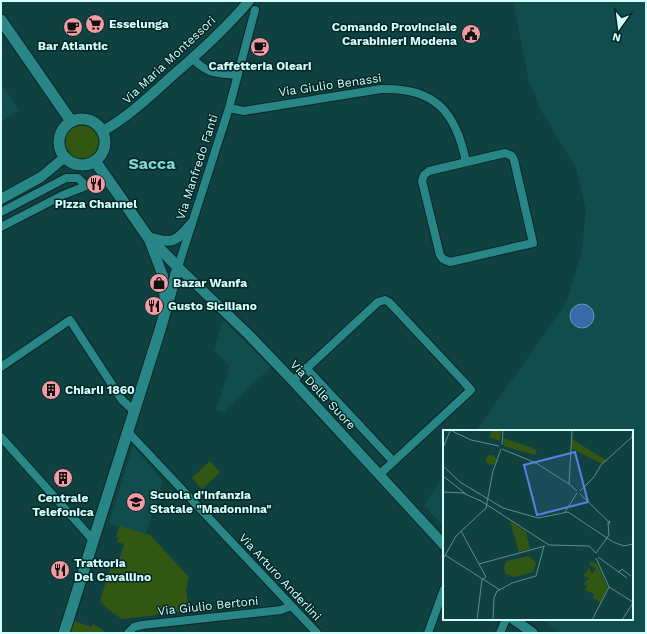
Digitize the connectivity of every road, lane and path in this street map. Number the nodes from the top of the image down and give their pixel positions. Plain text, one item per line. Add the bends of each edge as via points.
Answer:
1 (249, 1) edge
2 (255, 10) dead end
3 (1, 20) edge
4 (192, 58) junction
5 (238, 75) junction
6 (229, 108) junction
7 (71, 121) junction
8 (103, 132) junction
9 (65, 157) junction
10 (95, 161) junction
11 (466, 162) junction
12 (106, 176) junction
13 (86, 186) junction
14 (1, 199) edge
15 (1, 212) edge
16 (191, 224) junction
17 (1, 227) edge
18 (148, 237) junction
19 (178, 267) junction
20 (165, 308) junction
21 (1, 367) edge
22 (306, 368) junction
23 (293, 381) junction
24 (134, 411) junction
25 (128, 432) junction
26 (1, 437) edge
27 (393, 462) junction
28 (379, 475) junction
29 (93, 540) junction
30 (443, 544) edge
31 (443, 592) edge
32 (291, 606) junction
33 (506, 620) edge
34 (514, 620) edge
35 (64, 633) edge
36 (128, 633) edge
37 (317, 633) edge
38 (428, 633) edge
39 (500, 633) edge
40 (533, 633) edge

1 - 4 street, Via Maria Montessori
2 - 5 street, Via Manfredo Fanti
3 - 7 main road
4 - 5 street via 201,68 210,72
4 - 8 street, Via Maria Montessori via 128,116
5 - 6 street, Via Manfredo Fanti
6 - 11 street, Via Giulio Benassi via 244,110 381,89 403,89 425,96 447,112 458,131
6 - 16 street, Via Manfredo Fanti
7 - 8 main road via 87,119 97,124
7 - 9 main road via 63,129 59,139 60,151
8 - 10 main road via 105,145 102,154
9 - 10 main road via 72,163 82,165
9 - 14 street via 42,177
10 - 12 main road
11 - 11 street via 430,171 423,178 441,258 450,262 533,243 512,156 504,154
12 - 13 street
12 - 18 main road
13 - 15 street via 78,178 66,178
13 - 17 street
16 - 18 street via 175,241 164,242
16 - 19 street, Via Manfredo Fanti
18 - 19 main road
18 - 20 street via 162,276
19 - 20 main road
19 - 23 street, Via Delle Suore
20 - 24 main road
21 - 24 street via 70,320 122,400
22 - 23 street
22 - 27 street
22 - 27 street via 378,302 385,300 471,390
23 - 28 street, Via Delle Suore
24 - 25 main road
25 - 29 main road
25 - 32 street, Via Arturo Anderlini
26 - 29 street
27 - 28 street
28 - 30 street, Via Delle Suore
29 - 35 main road
31 - 38 street
32 - 36 street, Via Giulio Bertoni via 282,610 142,625 134,627
32 - 37 street, Via Arturo Anderlini
33 - 39 street
34 - 40 street

